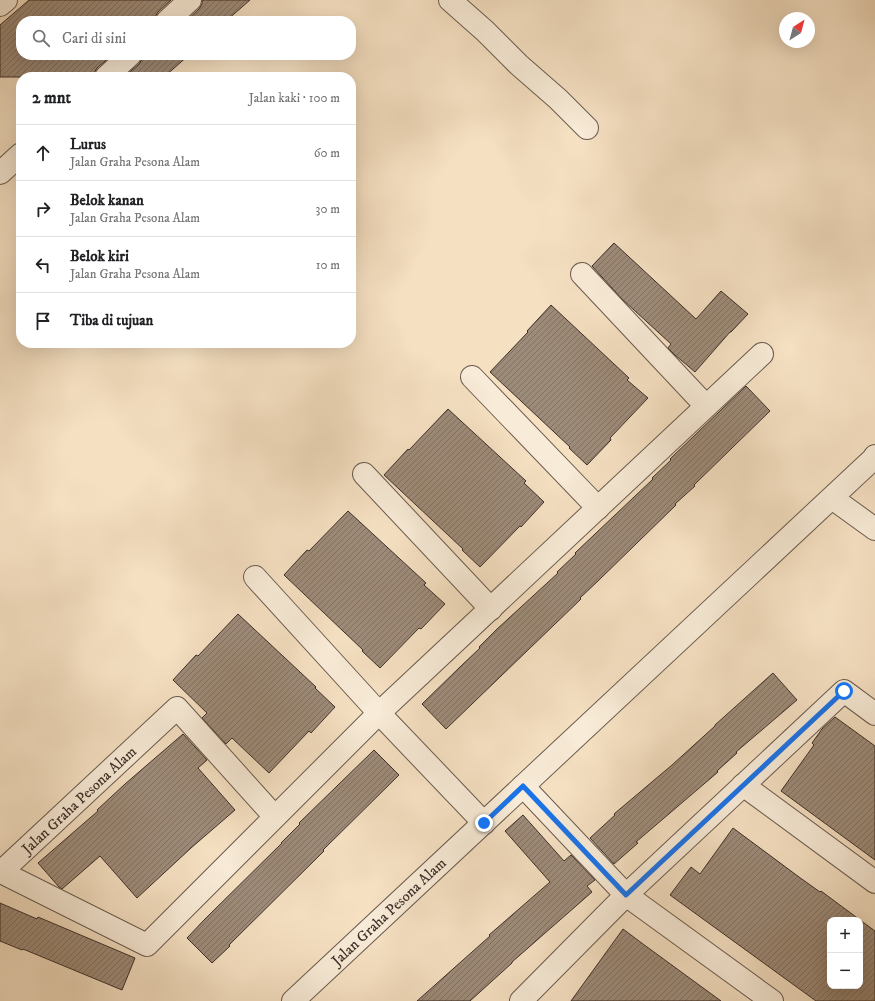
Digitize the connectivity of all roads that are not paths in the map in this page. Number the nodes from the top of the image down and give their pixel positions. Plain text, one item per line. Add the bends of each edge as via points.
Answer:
1 (6, 0) edge
2 (190, 0) edge
3 (450, 0) edge
4 (0, 5) edge
5 (172, 16) edge
6 (125, 60) edge
7 (111, 72) edge
8 (587, 128) dead end
9 (16, 159) edge
10 (0, 173) edge
11 (582, 274) dead end
12 (762, 354) dead end
13 (472, 377) dead end
14 (706, 406) junction
15 (875, 456) edge
16 (364, 474) dead end
17 (832, 498) junction
18 (598, 508) junction
19 (875, 529) edge
20 (255, 577) dead end
21 (491, 609) junction
22 (379, 713) junction
23 (875, 714) edge
24 (743, 785) junction
25 (523, 786) junction
26 (275, 817) junction
27 (484, 823) junction
28 (875, 882) edge
29 (626, 895) junction
30 (294, 1001) edge
31 (521, 1001) edge
32 (772, 1001) edge

1 - 4 street
2 - 5 street
3 - 8 street
6 - 7 street
9 - 10 street
11 - 14 street
12 - 14 street, Jalan Graha Pesona Alam
13 - 18 street
14 - 18 street, Jalan Graha Pesona Alam
15 - 17 street, Jalan Graha Pesona Alam
16 - 21 street
17 - 19 street
17 - 25 street, Jalan Graha Pesona Alam
18 - 21 street, Jalan Graha Pesona Alam
20 - 22 street
21 - 22 street, Jalan Graha Pesona Alam
22 - 26 street, Jalan Graha Pesona Alam
22 - 27 street
23 - 24 street via 844,691
24 - 28 street
24 - 29 street
25 - 27 street, Jalan Graha Pesona Alam
25 - 29 street
26 - 26 street, Jalan Graha Pesona Alam via 147,945 1,872 177,708
27 - 30 street, Jalan Graha Pesona Alam
29 - 31 street
29 - 32 street

